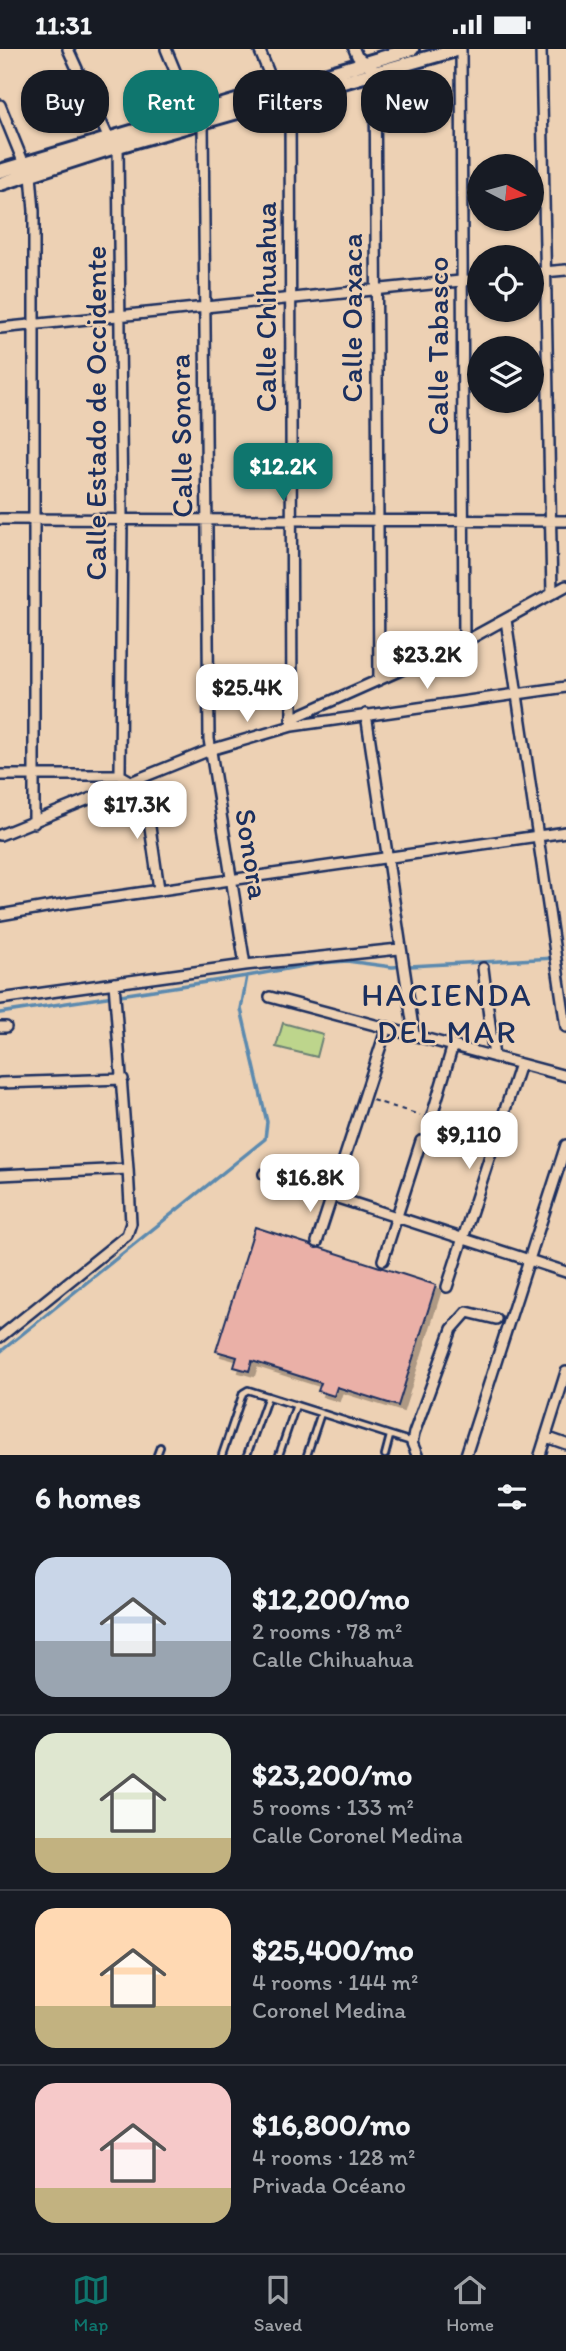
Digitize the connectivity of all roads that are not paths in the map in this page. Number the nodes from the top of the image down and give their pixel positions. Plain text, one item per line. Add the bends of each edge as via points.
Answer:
1 (68, 49) edge
2 (166, 49) edge
3 (259, 49) edge
4 (354, 49) edge
5 (412, 49) edge
6 (460, 49) edge
7 (541, 49) edge
8 (363, 62) junction
9 (175, 70) edge
10 (268, 70) edge
11 (336, 70) edge
12 (374, 70) edge
13 (379, 70) edge
14 (0, 105) edge
15 (135, 133) edge
16 (151, 133) edge
17 (203, 133) edge
18 (290, 133) edge
19 (375, 133) edge
20 (113, 141) junction
21 (27, 169) junction
22 (0, 171) edge
23 (0, 184) edge
24 (566, 270) edge
25 (546, 272) junction
26 (467, 280) edge
27 (462, 281) junction
28 (376, 289) junction
29 (290, 298) junction
30 (204, 307) junction
31 (120, 317) junction
32 (34, 325) junction
33 (0, 328) edge
34 (207, 518) junction
35 (292, 518) junction
36 (0, 519) edge
37 (35, 519) junction
38 (122, 519) junction
39 (378, 519) junction
40 (464, 520) junction
41 (552, 521) junction
42 (566, 521) edge
43 (566, 586) edge
44 (552, 594) junction
45 (506, 620) junction
46 (464, 642) junction
47 (379, 680) junction
48 (566, 687) edge
49 (517, 693) junction
50 (366, 714) junction
51 (291, 723) junction
52 (210, 750) junction
53 (0, 775) edge
54 (34, 775) junction
55 (120, 775) junction
56 (133, 781) junction
57 (34, 823) junction
58 (566, 832) edge
59 (0, 835) edge
60 (538, 835) junction
61 (387, 857) junction
62 (231, 880) junction
63 (159, 889) junction
64 (0, 915) edge
65 (400, 951) junction
66 (561, 956) edge
67 (245, 965) junction
68 (483, 968) dead end
69 (115, 992) junction
70 (270, 997) dead end
71 (0, 999) edge
72 (565, 1011) edge
73 (566, 1025) edge
74 (387, 1027) junction
75 (414, 1034) junction
76 (453, 1045) junction
77 (494, 1056) junction
78 (520, 1064) junction
79 (566, 1076) edge
80 (123, 1079) junction
81 (0, 1083) edge
82 (431, 1119) road end
83 (421, 1141) road end
84 (566, 1145) edge
85 (128, 1169) junction
86 (264, 1174) dead end
87 (0, 1175) edge
88 (332, 1196) junction
89 (397, 1217) junction
90 (462, 1238) junction
91 (317, 1242) dead end
92 (383, 1260) dead end
93 (528, 1261) junction
94 (566, 1272) edge
95 (447, 1287) dead end
96 (496, 1318) dead end
97 (0, 1337) edge
98 (566, 1372) edge
99 (268, 1396) junction
100 (296, 1405) junction
101 (321, 1413) junction
102 (390, 1436) junction
103 (546, 1437) junction
104 (412, 1443) junction
105 (566, 1444) edge
106 (160, 1447) dead end
107 (158, 1455) edge
108 (222, 1455) edge
109 (247, 1455) edge
110 (279, 1455) edge
111 (307, 1455) edge
112 (385, 1455) edge
113 (417, 1455) edge
114 (466, 1455) edge
115 (540, 1455) edge

1 - 20 street, Calle Estado de Occidente
2 - 9 street
3 - 10 street
4 - 8 street
5 - 8 street
6 - 13 street
6 - 27 street, Calle Tabasco
7 - 25 street
8 - 11 street
8 - 12 street
14 - 21 street
15 - 20 street
16 - 20 street
17 - 30 street, Calle Sonora
18 - 29 street, Calle Chihuahua
19 - 28 street, Calle Oaxaca
20 - 21 street
20 - 31 street, Calle Estado de Occidente
21 - 22 street
21 - 23 street
21 - 32 street
24 - 25 street
25 - 41 street
26 - 27 street
27 - 28 street
27 - 40 street, Calle Tabasco
28 - 29 street
28 - 39 street, Calle Oaxaca
29 - 30 street
29 - 35 street, Calle Chihuahua
30 - 31 street
30 - 34 street, Calle Sonora
31 - 32 street
31 - 38 street, Calle Estado de Occidente
32 - 33 street
32 - 37 street
34 - 35 street
34 - 38 street
34 - 52 street, Calle Sonora
35 - 39 street
35 - 51 street, Calle Chihuahua
36 - 37 street
37 - 38 street
37 - 54 street
38 - 55 street, Calle Estado de Occidente
39 - 40 street
39 - 47 street, Calle Oaxaca
40 - 41 street
40 - 46 street, Calle Tabasco
41 - 42 street
41 - 44 street
43 - 44 street
44 - 45 street
45 - 46 street
45 - 49 street
46 - 47 street
47 - 51 street
48 - 49 street
49 - 50 street
49 - 60 street
50 - 51 street
50 - 61 street
51 - 52 street
52 - 56 street
52 - 62 street, Sonora
53 - 54 street
54 - 55 street
54 - 57 street
55 - 56 street
56 - 57 street
56 - 63 street via 145,793
57 - 59 street
58 - 60 street
60 - 61 street
60 - 66 street
61 - 62 street
61 - 65 street
62 - 63 street
62 - 67 street, Sonora
63 - 64 street
65 - 67 street
65 - 75 street
66 - 72 street
67 - 69 street
68 - 77 street
69 - 71 street
69 - 80 street
70 - 74 street
72 - 73 street
74 - 75 street
74 - 88 street
75 - 76 street
76 - 77 street
76 - 82 street
77 - 78 street
78 - 79 street
78 - 90 street
80 - 81 street
80 - 85 street
83 - 89 street
84 - 93 street
85 - 87 street
85 - 97 street via 131,1230
86 - 88 street
88 - 89 street
88 - 91 street
89 - 90 street
89 - 92 street
90 - 93 street
90 - 95 street
93 - 94 street
93 - 114 street
96 - 104 street via 467,1313 459,1319 443,1350
98 - 103 street
99 - 100 lane
99 - 108 lane via 248,1390 243,1393
99 - 109 lane
100 - 101 lane
100 - 110 lane
101 - 102 lane
101 - 111 lane
102 - 104 lane
102 - 112 lane
103 - 105 street
103 - 115 street
104 - 113 street
106 - 107 lane

